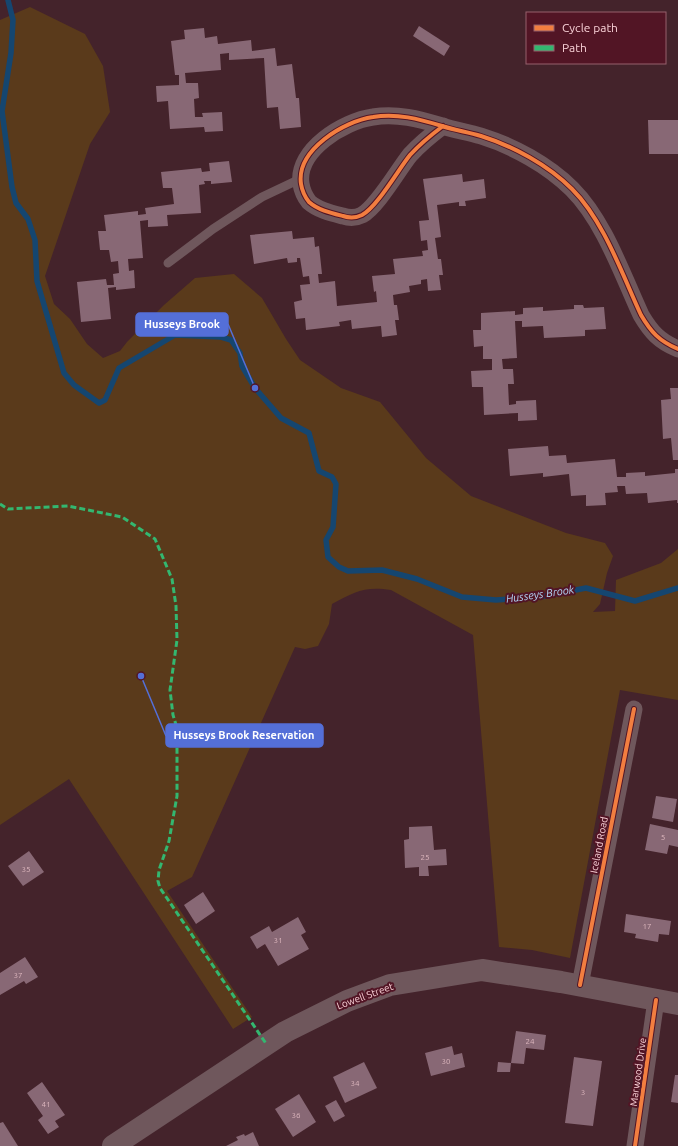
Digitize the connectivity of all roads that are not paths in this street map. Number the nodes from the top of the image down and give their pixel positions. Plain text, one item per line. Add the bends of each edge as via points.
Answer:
1 (443, 126) junction
2 (300, 178) junction
3 (168, 263) dead end
4 (678, 349) edge
5 (634, 708) dead end
6 (580, 986) junction
7 (656, 1000) junction
8 (678, 1004) edge
9 (113, 1146) edge
10 (635, 1146) edge

1 - 2 street via 421,119 388,115 354,121 324,140 312,152 302,166
1 - 2 street via 410,155 372,206 362,215 346,217 326,212 309,201 304,194
1 - 4 street via 499,142 538,163 572,190 597,221 649,328 656,337
2 - 3 lane via 262,197
5 - 6 street, Iceland Road
6 - 7 main road, Lowell Street
6 - 9 main road, Lowell Street via 482,970 390,985 347,1001 285,1032
7 - 8 main road, Lowell Street
7 - 10 street, Marwood Drive

